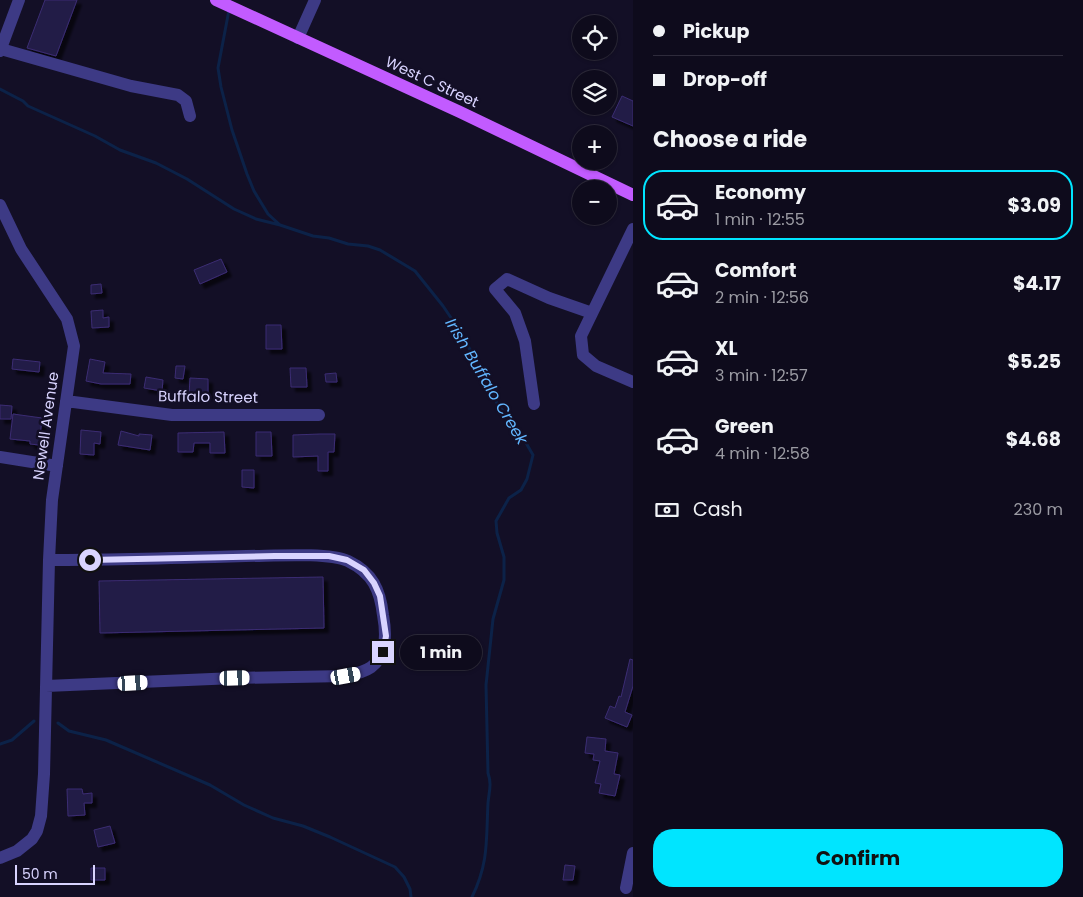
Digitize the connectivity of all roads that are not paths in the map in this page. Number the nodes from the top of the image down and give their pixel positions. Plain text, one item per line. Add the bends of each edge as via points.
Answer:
1 (19, 0) edge
2 (216, 0) edge
3 (315, 0) edge
4 (298, 38) junction
5 (0, 50) edge
6 (190, 116) dead end
7 (633, 195) edge
8 (0, 205) edge
9 (633, 229) edge
10 (592, 313) junction
11 (633, 382) edge
12 (66, 401) junction
13 (534, 404) dead end
14 (319, 415) dead end
15 (0, 457) edge
16 (57, 466) junction
17 (49, 560) junction
18 (46, 686) junction
19 (633, 853) edge
20 (0, 858) edge
21 (626, 888) dead end

1 - 5 street
2 - 4 main road, West C Street
3 - 4 street
4 - 7 main road, West C Street
5 - 6 street via 131,86 178,95 186,101
8 - 12 street, Newell Avenue via 21,250 67,319 74,346
9 - 10 street
10 - 11 street via 581,336 583,356 596,366
10 - 13 street via 507,279 495,289 515,313 525,341
12 - 14 street, Buffalo Street via 172,415
12 - 16 street, Newell Avenue
15 - 16 street
16 - 17 street, Newell Avenue
17 - 18 street, Newell Avenue
17 - 18 street via 329,556 347,560 364,570 374,583 380,596 386,636 383,652 375,666 346,676
18 - 20 street, Newell Avenue via 44,774 37,832 17,851
19 - 21 street

